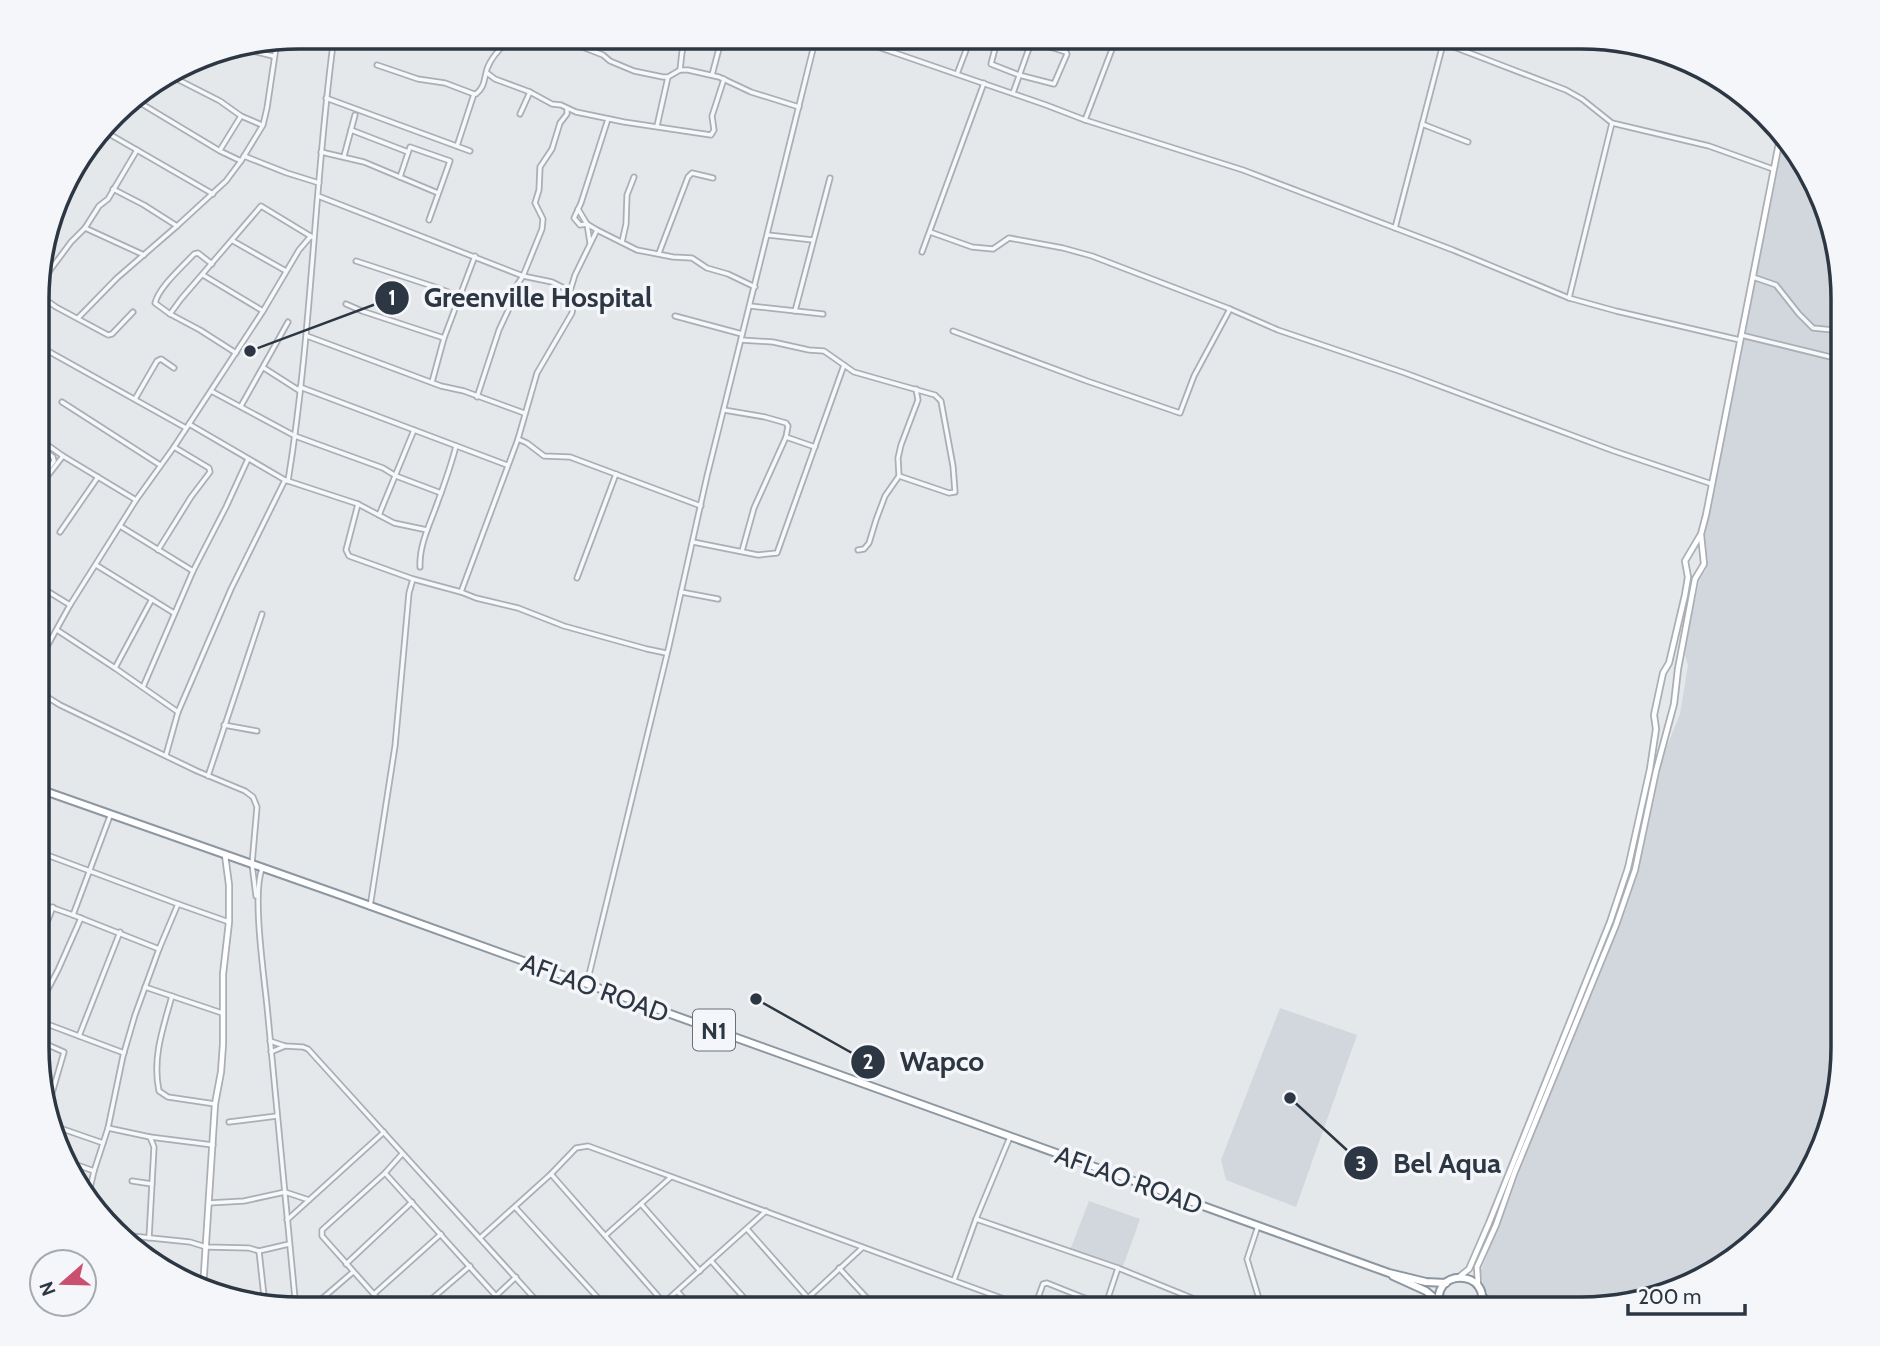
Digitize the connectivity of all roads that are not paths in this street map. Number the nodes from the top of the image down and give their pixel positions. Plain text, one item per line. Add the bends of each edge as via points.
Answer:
1 (332, 49) edge
2 (501, 49) edge
3 (588, 49) edge
4 (683, 49) edge
5 (719, 49) edge
6 (813, 49) edge
7 (885, 49) edge
8 (966, 49) edge
9 (994, 49) edge
10 (1028, 49) edge
11 (1056, 49) edge
12 (1112, 49) edge
13 (1441, 49) edge
14 (1459, 49) edge
15 (275, 50) edge
16 (260, 52) edge
17 (274, 55) junction
18 (377, 65) dead end
19 (680, 70) junction
20 (487, 73) junction
21 (957, 74) junction
22 (712, 75) junction
23 (1019, 75) junction
24 (668, 77) junction
25 (724, 79) junction
26 (178, 80) edge
27 (984, 83) junction
28 (530, 92) junction
29 (1013, 93) junction
30 (474, 94) junction
31 (326, 98) junction
32 (143, 104) edge
33 (799, 107) junction
34 (567, 109) junction
35 (520, 114) dead end
36 (355, 115) dead end
37 (241, 116) junction
38 (608, 120) junction
39 (1085, 120) junction
40 (1612, 123) junction
41 (1422, 124) junction
42 (263, 125) junction
43 (657, 127) junction
44 (351, 130) junction
45 (110, 135) edge
46 (1468, 142) dead end
47 (457, 146) junction
48 (1778, 146) edge
49 (137, 150) junction
50 (220, 151) junction
51 (470, 151) dead end
52 (321, 152) junction
53 (408, 152) junction
54 (344, 156) junction
55 (243, 158) junction
56 (1774, 169) junction
57 (400, 177) junction
58 (634, 177) dead end
59 (830, 177) dead end
60 (713, 178) dead end
61 (319, 183) junction
62 (113, 189) junction
63 (439, 193) junction
64 (213, 194) junction
65 (318, 196) junction
66 (578, 209) junction
67 (429, 220) dead end
68 (587, 224) junction
69 (177, 226) junction
70 (85, 228) junction
71 (1395, 228) junction
72 (597, 230) junction
73 (930, 232) junction
74 (768, 234) junction
75 (313, 237) junction
76 (813, 240) junction
77 (233, 241) junction
78 (622, 242) junction
79 (590, 243) junction
80 (922, 251) dead end
81 (659, 253) junction
82 (145, 256) junction
83 (475, 256) junction
84 (356, 261) dead end
85 (212, 264) junction
86 (51, 269) edge
87 (286, 271) junction
88 (203, 275) junction
89 (523, 276) junction
90 (1753, 277) junction
91 (755, 287) junction
92 (570, 291) junction
93 (461, 297) junction
94 (1569, 298) junction
95 (49, 301) edge
96 (346, 304) dead end
97 (750, 306) junction
98 (1230, 309) junction
99 (263, 311) junction
100 (795, 311) junction
101 (133, 312) dead end
102 (170, 314) junction
103 (823, 314) dead end
104 (675, 316) dead end
105 (78, 318) junction
106 (288, 322) dead end
107 (1830, 330) edge
108 (953, 331) dead end
109 (742, 334) junction
110 (307, 336) junction
111 (1740, 337) junction
112 (444, 338) junction
113 (741, 340) junction
114 (49, 352) edge
115 (236, 353) junction
116 (1830, 357) edge
117 (844, 365) junction
118 (174, 368) dead end
119 (264, 368) junction
120 (432, 382) junction
121 (300, 389) junction
122 (916, 389) junction
123 (211, 391) junction
124 (477, 397) junction
125 (135, 399) junction
126 (62, 402) dead end
127 (241, 406) junction
128 (724, 410) junction
129 (524, 413) junction
130 (187, 426) junction
131 (414, 429) junction
132 (295, 436) junction
133 (786, 437) junction
134 (518, 439) junction
135 (457, 446) junction
136 (49, 447) edge
137 (174, 447) junction
138 (815, 447) junction
139 (63, 456) junction
140 (248, 459) junction
141 (160, 465) junction
142 (507, 465) junction
143 (49, 474) edge
144 (616, 474) junction
145 (396, 476) junction
146 (98, 477) junction
147 (899, 477) junction
148 (287, 481) junction
149 (1712, 485) junction
150 (442, 493) junction
151 (136, 500) junction
152 (358, 504) junction
153 (701, 506) junction
154 (379, 515) junction
155 (120, 526) junction
156 (427, 530) junction
157 (60, 532) dead end
158 (1701, 534) junction
159 (693, 542) junction
160 (158, 550) junction
161 (858, 550) dead end
162 (742, 552) junction
163 (1689, 554) junction
164 (1704, 560) junction
165 (96, 565) junction
166 (1686, 566) junction
167 (419, 568) dead end
168 (1701, 569) junction
169 (193, 570) junction
170 (578, 578) dead end
171 (413, 579) junction
172 (49, 592) edge
173 (461, 592) junction
174 (681, 592) junction
175 (152, 599) junction
176 (718, 599) dead end
177 (71, 605) junction
178 (174, 613) junction
179 (262, 614) dead end
180 (57, 630) junction
181 (49, 643) edge
182 (667, 653) junction
183 (115, 667) junction
184 (1663, 673) junction
185 (1678, 674) junction
186 (143, 687) junction
187 (50, 699) edge
188 (178, 712) junction
189 (1654, 719) junction
190 (1668, 724) junction
191 (224, 725) junction
192 (257, 731) dead end
193 (166, 755) junction
194 (208, 776) junction
195 (50, 793) edge
196 (111, 814) junction
197 (225, 855) junction
198 (50, 856) edge
199 (257, 866) junction
200 (90, 871) junction
201 (256, 876) junction
202 (178, 904) junction
203 (50, 906) edge
204 (53, 907) junction
205 (370, 907) junction
206 (50, 915) edge
207 (73, 915) junction
208 (81, 918) junction
209 (229, 922) junction
210 (120, 932) junction
211 (159, 949) junction
212 (50, 985) edge
213 (587, 985) junction
214 (145, 988) junction
215 (172, 996) junction
216 (222, 1013) junction
217 (50, 1025) edge
218 (79, 1036) junction
219 (270, 1041) junction
220 (50, 1046) edge
221 (285, 1046) junction
222 (271, 1052) junction
223 (124, 1053) junction
224 (53, 1088) edge
225 (215, 1104) junction
226 (277, 1116) junction
227 (229, 1122) dead end
228 (108, 1128) junction
229 (62, 1129) edge
230 (384, 1132) junction
231 (150, 1137) junction
232 (1010, 1137) junction
233 (159, 1138) junction
234 (103, 1143) junction
235 (213, 1145) junction
236 (154, 1147) junction
237 (403, 1154) junction
238 (79, 1166) edge
239 (94, 1171) junction
240 (385, 1173) junction
241 (551, 1174) junction
242 (671, 1177) junction
243 (132, 1181) dead end
244 (152, 1184) junction
245 (91, 1185) edge
246 (285, 1192) junction
247 (309, 1200) junction
248 (412, 1202) junction
249 (209, 1203) junction
250 (641, 1204) junction
251 (515, 1206) junction
252 (766, 1211) junction
253 (976, 1219) junction
254 (287, 1220) junction
255 (1258, 1226) junction
256 (747, 1229) junction
257 (441, 1234) junction
258 (606, 1235) junction
259 (137, 1237) edge
260 (149, 1238) junction
261 (480, 1238) junction
262 (289, 1243) junction
263 (206, 1247) junction
264 (862, 1248) junction
265 (259, 1251) junction
266 (712, 1262) junction
267 (346, 1264) junction
268 (470, 1266) junction
269 (839, 1268) junction
270 (1118, 1268) junction
271 (353, 1271) junction
272 (701, 1271) junction
273 (1389, 1273) junction
274 (1459, 1277) junction
275 (204, 1278) edge
276 (516, 1278) junction
277 (954, 1280) junction
278 (1446, 1283) junction
279 (1478, 1286) junction
280 (677, 1292) junction
281 (374, 1294) junction
282 (264, 1295) edge
283 (496, 1296) joint
284 (1482, 1296) edge
285 (295, 1297) edge
286 (324, 1297) edge
287 (377, 1297) edge
288 (434, 1297) edge
289 (533, 1297) edge
290 (597, 1297) edge
291 (659, 1297) edge
292 (671, 1297) edge
293 (682, 1297) edge
294 (743, 1297) edge
295 (806, 1297) edge
296 (808, 1297) edge
297 (866, 1297) edge
298 (1000, 1297) edge
299 (1037, 1297) edge
300 (1081, 1297) edge
301 (1108, 1297) edge
302 (1189, 1297) edge
303 (1259, 1297) edge
304 (1434, 1297) edge
305 (1440, 1297) edge

1 - 31 street
2 - 20 street
3 - 24 street via 634,71
4 - 19 street
5 - 22 street
6 - 33 street
7 - 21 street
8 - 21 street
9 - 23 street via 990,63
10 - 23 street
11 - 23 street via 1067,54 1054,84
12 - 39 street
13 - 41 street
14 - 40 street via 1566,90
15 - 17 street
16 - 17 street
17 - 42 street
18 - 30 street
19 - 22 street
19 - 24 street
20 - 28 street
20 - 30 street via 481,91
21 - 27 street
22 - 25 street
23 - 29 street
24 - 43 street
25 - 33 street
25 - 43 street via 711,135
26 - 37 street
27 - 29 street
27 - 73 street
28 - 34 street
28 - 35 street
29 - 39 street
30 - 47 street
31 - 47 street
31 - 52 street
32 - 50 street
33 - 74 street
34 - 38 street
34 - 89 street via 540,167 535,203 543,219 542,229
36 - 44 street
37 - 42 street
37 - 50 street
38 - 43 street
38 - 66 street
39 - 71 street via 1243,170
40 - 56 street via 1709,146
40 - 94 street
41 - 46 street
41 - 71 street
42 - 55 street
44 - 53 street
44 - 54 street
45 - 49 street
47 - 51 street
48 - 56 main road
49 - 62 street
49 - 64 street
50 - 55 street
52 - 54 street
52 - 61 street
53 - 57 street
53 - 63 street via 410,147 450,161
54 - 57 street
55 - 61 street
55 - 64 street
56 - 90 main road
57 - 63 street
58 - 78 street via 627,195
59 - 76 street
60 - 81 street via 692,173 688,177
61 - 65 street
62 - 69 street
62 - 70 street
63 - 67 street
64 - 69 street
65 - 75 street
65 - 83 street
66 - 68 street
66 - 68 street via 576,222
68 - 72 street
68 - 79 street
69 - 82 street
70 - 82 street
70 - 86 street
71 - 94 street
72 - 78 street
72 - 79 street
73 - 80 street
73 - 98 street via 972,247 993,249 1009,238 1063,248
74 - 76 street
74 - 91 street
75 - 77 street via 261,206
75 - 87 street
75 - 110 street
76 - 100 street
77 - 85 street
77 - 87 street
78 - 81 street
79 - 92 street
81 - 91 street via 692,258
82 - 105 street
83 - 89 street
83 - 93 street
84 - 93 street
85 - 88 street
85 - 102 street via 196,253 171,280 155,300
87 - 99 street
88 - 99 street
88 - 102 street
89 - 92 street
89 - 124 street
90 - 107 street via 1776,285 1813,328
90 - 111 main road
91 - 97 street
92 - 129 street via 572,313 537,373
93 - 112 street
94 - 111 street
95 - 105 street
96 - 112 street
97 - 100 street
97 - 109 street
98 - 108 street via 1180,413
98 - 149 street
99 - 115 street
100 - 103 street
101 - 105 street via 110,335
102 - 115 street
104 - 109 street
106 - 119 street
109 - 113 street
110 - 120 street
110 - 121 street
111 - 116 street
111 - 149 main road
112 - 120 street
113 - 117 street via 824,351
113 - 128 street
114 - 125 street
115 - 123 street
117 - 122 street
117 - 138 street
118 - 125 street via 157,360
119 - 121 street
119 - 127 street
120 - 124 street
121 - 131 street
121 - 132 street
122 - 147 street via 918,400 898,458
122 - 147 street via 941,401 955,492
123 - 127 street
123 - 130 street
124 - 129 street
125 - 130 street
126 - 141 street
127 - 132 street
128 - 133 street via 786,423
128 - 153 street
129 - 134 street
130 - 137 street
130 - 140 street
131 - 135 street
131 - 145 street
132 - 145 street
132 - 148 street
133 - 138 street
133 - 162 street via 754,508
134 - 142 street
134 - 144 street via 544,456 566,456
135 - 142 street
135 - 150 street
136 - 139 street
137 - 141 street
137 - 160 street via 210,470
138 - 162 street via 776,553
139 - 143 street
139 - 146 street
140 - 148 street
140 - 169 street
141 - 151 street
142 - 173 street
144 - 153 street
144 - 170 street
145 - 150 street
145 - 154 street
146 - 151 street
146 - 157 street
147 - 161 street via 886,496 869,543
148 - 152 street
148 - 188 street via 231,589
149 - 158 main road
150 - 156 street
151 - 155 street
152 - 154 street
152 - 171 street via 347,554
153 - 159 street
154 - 156 street
155 - 160 street
155 - 165 street
156 - 167 street
158 - 163 main road
158 - 164 main road
159 - 162 street
159 - 174 street
160 - 169 street
163 - 164 main road
163 - 166 main road
164 - 168 main road
165 - 175 street
165 - 177 street
166 - 168 main road via 1693,571
166 - 184 main road via 1685,595
168 - 185 main road via 1695,579
169 - 178 street
171 - 173 street
171 - 205 street
172 - 177 street
173 - 182 street
174 - 176 street
174 - 182 street
175 - 178 street
175 - 183 street
177 - 180 street
178 - 186 street
179 - 191 street
180 - 181 street
180 - 183 street
182 - 213 street
183 - 186 street
184 - 185 main road via 1670,669
184 - 189 main road
185 - 190 main road
186 - 188 street
187 - 193 street
188 - 193 street
189 - 190 main road
189 - 274 main road via 1650,769 1621,892 1489,1223 1469,1269
190 - 279 main road via 1628,894 1477,1268
191 - 192 street
191 - 194 street
193 - 194 street
194 - 199 street via 253,797
195 - 196 highway, AFLAO ROAD / N1
196 - 197 highway, AFLAO ROAD / N1
196 - 200 street
197 - 199 highway, AFLAO ROAD / N1
197 - 209 main road
198 - 200 street
199 - 201 street
199 - 201 street
199 - 205 highway, AFLAO ROAD / N1
200 - 202 street
200 - 207 street
201 - 219 street
202 - 209 street
202 - 211 street
203 - 204 street
204 - 206 street
204 - 207 street
205 - 213 highway, AFLAO ROAD / N1
207 - 208 street
208 - 210 street
208 - 212 street
209 - 216 main road
210 - 211 street
210 - 218 street
211 - 214 street
213 - 232 highway, AFLAO ROAD / N1
214 - 215 street
214 - 223 street
215 - 216 street
215 - 225 street via 156,1061 159,1091 168,1097
216 - 225 main road via 221,1072
217 - 218 street
218 - 223 street
219 - 221 street
219 - 222 street
220 - 224 street via 64,1052
221 - 222 street
221 - 230 street via 308,1049
222 - 226 street
223 - 228 street
225 - 235 main road
226 - 227 street
226 - 246 street
228 - 231 street
228 - 234 street
229 - 234 street
230 - 237 street
230 - 247 street
231 - 233 street
231 - 236 street
232 - 253 street
232 - 255 highway, AFLAO ROAD / N1
233 - 235 street
233 - 236 street
234 - 239 street
235 - 249 main road
236 - 244 street
237 - 240 street
237 - 261 street
238 - 239 street
239 - 245 street
240 - 248 street
240 - 267 street via 321,1230
241 - 242 street via 576,1148 584,1146
241 - 251 street
241 - 258 street
242 - 250 street
242 - 252 street
243 - 244 street
244 - 260 street
246 - 247 street
246 - 249 street via 244,1202
246 - 254 street
247 - 254 street
248 - 257 street
248 - 267 street
249 - 263 main road
250 - 258 street
250 - 272 street
251 - 261 street
251 - 290 street
252 - 256 street
252 - 264 street
253 - 270 street
253 - 277 street
254 - 262 street
255 - 273 highway, AFLAO ROAD / N1
255 - 303 street via 1247,1259
256 - 266 street
256 - 295 street
257 - 268 street
257 - 281 street
258 - 291 street
259 - 260 street
260 - 263 street
261 - 276 street
262 - 265 street
262 - 285 street
263 - 265 street
263 - 275 main road
264 - 269 street
264 - 277 street
265 - 282 street
266 - 272 street
266 - 294 street
267 - 271 street
268 - 283 street
268 - 288 street
269 - 296 street
269 - 297 street
270 - 301 street
270 - 302 street
271 - 281 street
271 - 286 street
272 - 280 street
273 - 278 highway, AFLAO ROAD / N1
273 - 304 highway, AFLAO ROAD / N1
274 - 278 highway
274 - 279 highway
276 - 283 street
276 - 289 street
277 - 298 street
278 - 305 highway, N1
279 - 284 highway
280 - 292 street
280 - 293 street
281 - 287 street
299 - 300 street via 1048,1283

